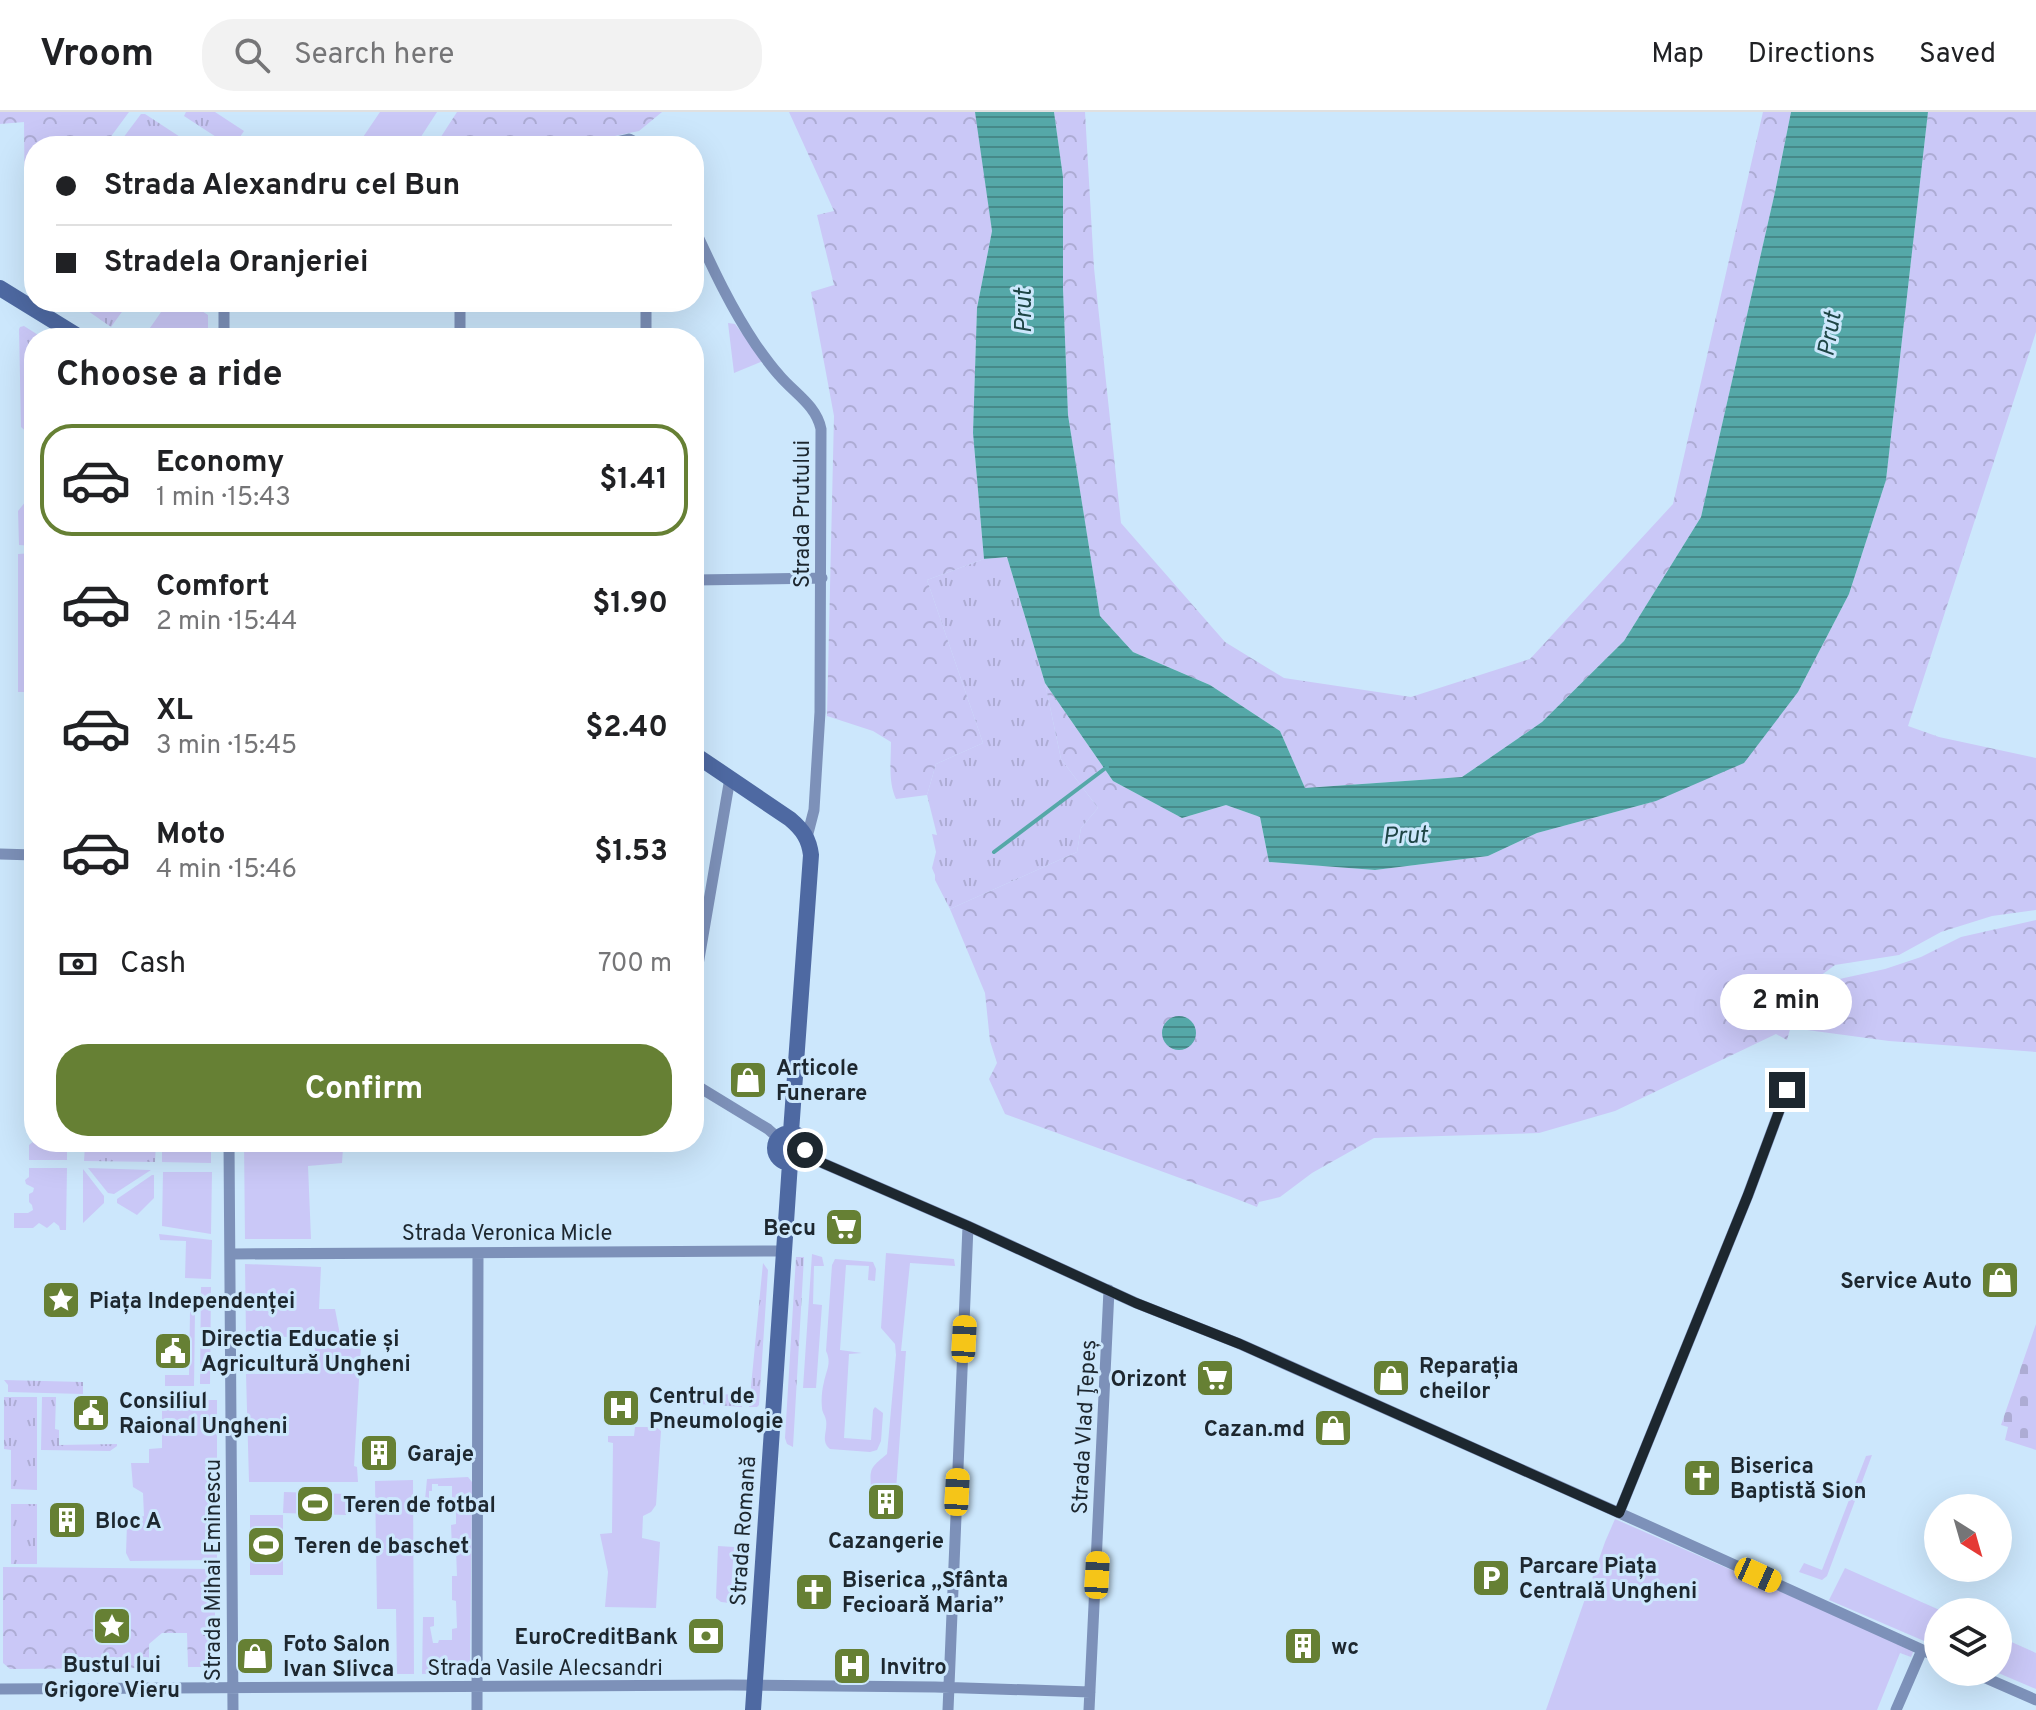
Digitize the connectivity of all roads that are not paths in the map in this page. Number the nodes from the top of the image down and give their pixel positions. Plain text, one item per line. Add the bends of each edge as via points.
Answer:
1 (704, 250) edge
2 (0, 288) edge
3 (24, 303) edge
4 (39, 312) edge
5 (65, 328) edge
6 (822, 578) junction
7 (704, 580) edge
8 (704, 761) edge
9 (730, 778) junction
10 (807, 837) junction
11 (0, 854) edge
12 (24, 855) edge
13 (704, 930) edge
14 (704, 1090) edge
15 (1787, 1090) dead end
16 (784, 1135) junction
17 (229, 1152) edge
18 (797, 1159) junction
19 (968, 1226) junction
20 (783, 1251) junction
21 (478, 1253) junction
22 (231, 1254) junction
23 (1109, 1290) junction
24 (1619, 1513) junction
25 (1922, 1650) joint
26 (754, 1685) junction
27 (2004, 1686) edge
28 (233, 1687) junction
29 (477, 1687) junction
30 (949, 1688) junction
31 (0, 1689) edge
32 (1090, 1692) junction
33 (2036, 1700) edge
34 (233, 1710) edge
35 (477, 1710) edge
36 (753, 1710) edge
37 (948, 1710) edge
38 (1089, 1710) edge
39 (1896, 1710) edge

1 - 6 street, Strada Prutului via 747,332 819,421
2 - 3 main road
4 - 5 main road
6 - 7 street
6 - 10 street, Strada Prutului via 820,726
8 - 9 main road
9 - 10 main road
9 - 13 street
10 - 16 main road via 811,855
11 - 12 street
14 - 16 street
15 - 24 street
16 - 18 main road via 804,1140 805,1150
16 - 18 main road via 776,1155 784,1162
17 - 22 street, Strada Mihai Eminescu
18 - 19 street
18 - 20 main road, Strada Romană
19 - 23 street
19 - 30 street
20 - 21 street, Strada Veronica Micle
20 - 26 main road, Strada Romană
21 - 22 street, Strada Veronica Micle
21 - 29 street
22 - 28 street, Strada Mihai Eminescu
23 - 24 street
23 - 32 street, Strada Vlad Ţepeș
24 - 25 street
25 - 39 street
26 - 29 street, Strada Vasile Alecsandri
26 - 30 street, Strada Vasile Alecsandri
26 - 36 main road, Strada Romană
27 - 33 street
28 - 29 street, Strada Vasile Alecsandri
28 - 31 street, Strada Vasile Alecsandri
28 - 34 street, Strada Mihai Eminescu
29 - 35 street
30 - 32 street, Strada Vasile Alecsandri
30 - 37 street
32 - 38 street, Strada Vlad Ţepeș

